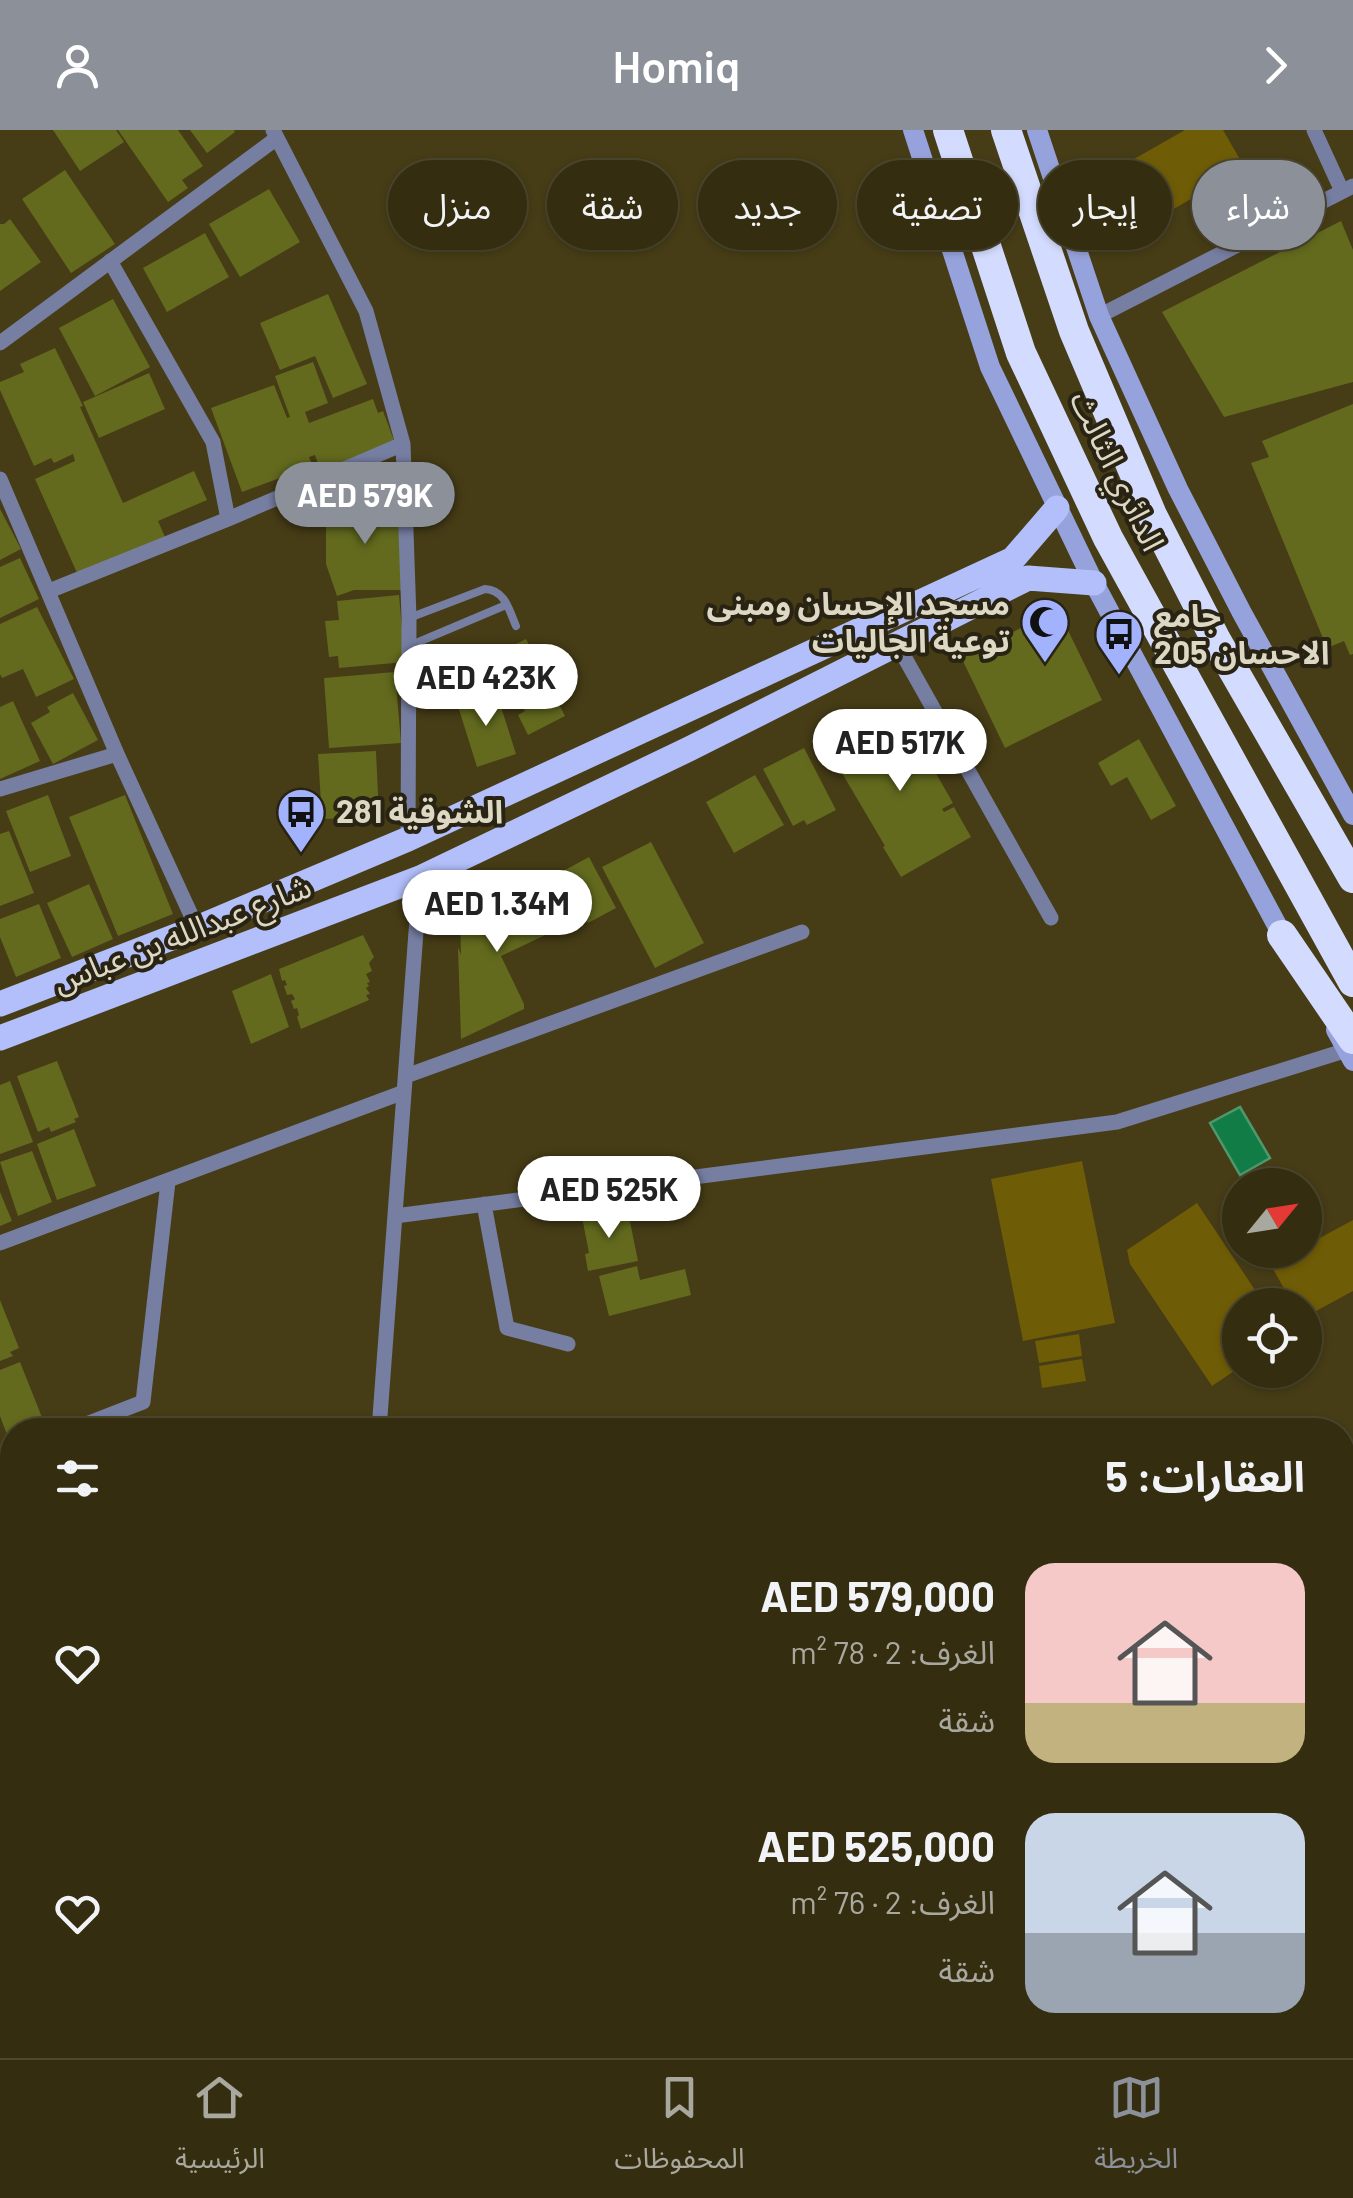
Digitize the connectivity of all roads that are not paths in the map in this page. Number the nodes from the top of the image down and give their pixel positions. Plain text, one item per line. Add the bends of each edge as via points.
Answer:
1 (913, 130) edge
2 (948, 130) edge
3 (1006, 130) edge
4 (1037, 130) edge
5 (1314, 130) edge
6 (275, 134) edge
7 (1348, 188) edge
8 (110, 261) junction
9 (1098, 316) junction
10 (0, 343) edge
11 (403, 444) junction
12 (0, 479) edge
13 (1057, 508) junction
14 (228, 519) junction
15 (1094, 583) junction
16 (49, 591) junction
17 (506, 605) junction
18 (409, 618) junction
19 (516, 626) dead end
20 (897, 644) junction
21 (409, 646) junction
22 (117, 754) junction
23 (0, 790) edge
24 (1353, 815) edge
25 (408, 839) junction
26 (420, 878) junction
27 (1353, 878) edge
28 (1052, 918) dead end
29 (196, 928) junction
30 (802, 932) dead end
31 (1282, 935) joint
32 (1353, 982) edge
33 (0, 1004) edge
34 (0, 1038) edge
35 (1351, 1050) edge
36 (405, 1084) junction
37 (168, 1182) junction
38 (484, 1204) junction
39 (395, 1216) junction
40 (0, 1243) edge
41 (568, 1344) dead end
42 (102, 1418) edge
43 (380, 1418) edge

1 - 13 main road via 990,367
2 - 32 highway, الدائري الثالث via 1021,354 1108,538
3 - 27 highway, الدائري الثالث via 1074,331 1152,515
4 - 9 main road
5 - 7 street
6 - 8 street
6 - 11 street via 366,311
7 - 9 street
8 - 10 street
8 - 14 street via 213,442
9 - 24 main road via 1178,489
11 - 14 street
11 - 18 street
12 - 16 street
13 - 15 main road
13 - 25 main road, شارع عبدالله بن عباس via 1013,559
14 - 16 street
15 - 20 main road, شارع عبدالله بن عباس via 1028,578
15 - 31 main road
16 - 22 street
17 - 18 lane via 501,594 485,590
17 - 19 lane
17 - 21 lane
18 - 21 street
20 - 26 main road, شارع عبدالله بن عباس
20 - 28 street
21 - 25 street
22 - 23 street
22 - 29 street
25 - 29 main road, شارع عبدالله بن عباس
26 - 34 main road, شارع عبدالله بن عباس
26 - 36 street
29 - 33 main road, شارع عبدالله بن عباس
30 - 36 street
31 - 35 highway
35 - 38 street via 1117,1122
36 - 37 street
36 - 39 street
37 - 40 street
37 - 42 street via 143,1402
38 - 39 street
38 - 41 street via 507,1328
39 - 43 street

